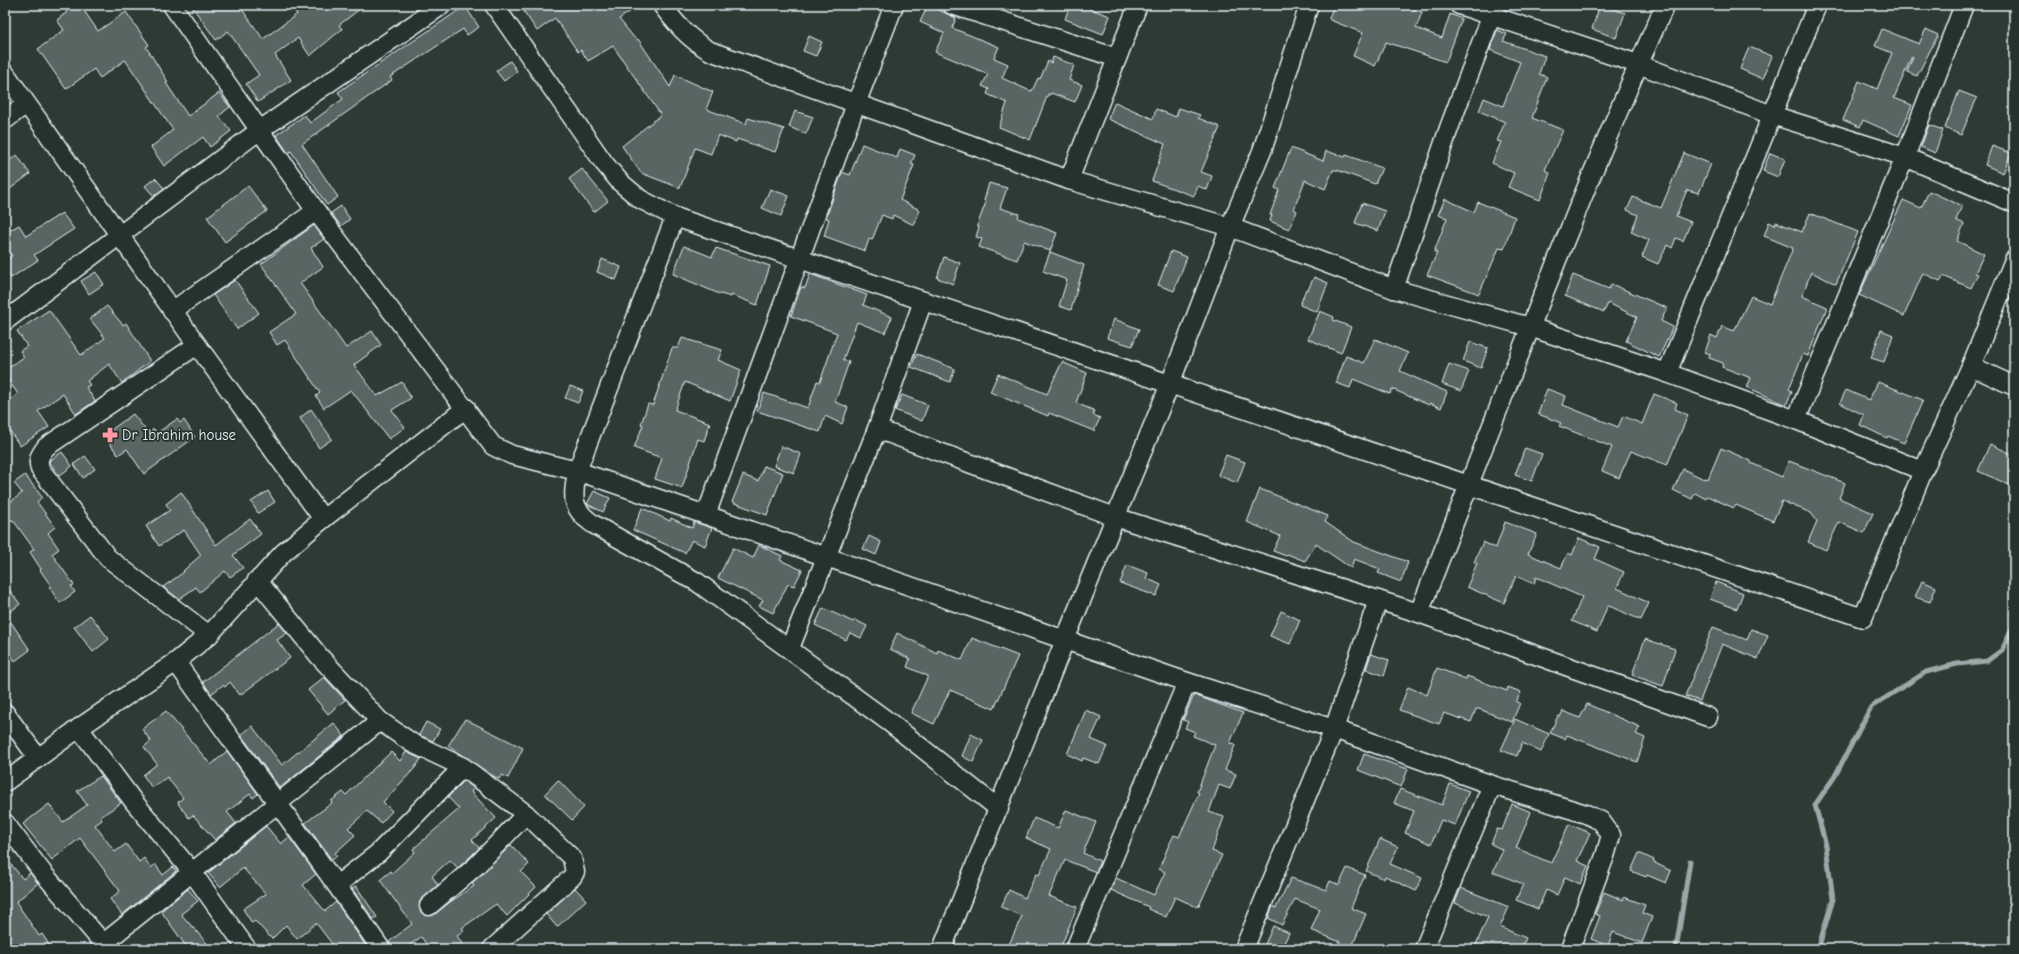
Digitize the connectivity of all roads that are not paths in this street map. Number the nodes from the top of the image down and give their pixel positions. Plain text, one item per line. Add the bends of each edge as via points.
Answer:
1 (172, 5) edge
2 (442, 5) edge
3 (494, 5) edge
4 (662, 5) edge
5 (894, 5) edge
6 (952, 5) edge
7 (993, 5) edge
8 (1138, 5) edge
9 (1309, 5) edge
10 (1459, 5) edge
11 (1665, 5) edge
12 (1817, 5) edge
13 (1964, 5) edge
14 (1493, 10) edge
15 (972, 12) junction
16 (1117, 58) junction
17 (1638, 64) junction
18 (5, 73) edge
19 (26, 104) junction
20 (856, 104) junction
21 (1772, 115) junction
22 (5, 120) edge
23 (260, 130) junction
24 (1905, 158) junction
25 (1069, 180) junction
26 (2014, 203) edge
27 (316, 211) junction
28 (675, 217) junction
29 (1230, 227) junction
30 (120, 235) junction
31 (800, 259) junction
32 (2014, 260) edge
33 (1394, 289) junction
34 (923, 302) junction
35 (172, 311) junction
36 (5, 321) edge
37 (1530, 327) junction
38 (196, 345) junction
39 (1971, 366) junction
40 (1667, 373) junction
41 (1170, 384) junction
42 (2014, 386) edge
43 (466, 408) junction
44 (1796, 420) junction
45 (878, 429) junction
46 (577, 471) junction
47 (1923, 471) junction
48 (1470, 484) junction
49 (706, 515) junction
50 (1115, 517) junction
51 (323, 518) junction
52 (826, 557) junction
53 (257, 580) junction
54 (1378, 600) junction
55 (1420, 613) junction
56 (210, 635) junction
57 (1065, 640) junction
58 (790, 648) junction
59 (176, 662) junction
60 (1187, 682) junction
61 (5, 713) edge
62 (1708, 717) dead end
63 (380, 722) junction
64 (80, 728) junction
65 (1334, 729) junction
66 (38, 758) junction
67 (463, 767) junction
68 (5, 782) edge
69 (1492, 784) junction
70 (278, 804) junction
71 (999, 808) junction
72 (526, 814) junction
73 (5, 823) edge
74 (192, 872) junction
75 (337, 884) junction
76 (429, 906) dead end
77 (106, 946) edge
78 (247, 949) edge
79 (381, 949) edge
80 (492, 949) edge
81 (942, 949) edge
82 (1075, 949) edge
83 (1244, 949) edge
84 (1424, 949) edge
85 (1570, 949) edge

1 - 23 street
2 - 23 street
3 - 28 street via 608,168 640,199
4 - 20 street via 678,26 710,51
5 - 20 street
6 - 15 street
7 - 15 street
8 - 16 street
9 - 29 street via 1262,151
10 - 14 street
11 - 17 street
12 - 21 street
13 - 24 street
14 - 17 street
14 - 33 street via 1449,128
15 - 16 street
16 - 25 street
17 - 21 street
17 - 37 street
18 - 19 street
19 - 22 street
19 - 30 street
20 - 25 street
20 - 31 street
21 - 24 street
21 - 40 street
23 - 27 street
23 - 30 street
24 - 26 street
24 - 44 street
25 - 29 street
27 - 35 street
27 - 43 street
28 - 31 street
28 - 46 street
29 - 33 street
29 - 41 street
30 - 35 street
30 - 36 street
31 - 34 street
31 - 49 street
32 - 39 street
33 - 37 street
34 - 41 street
34 - 45 street
35 - 38 street
37 - 40 street
37 - 48 street
38 - 51 street
38 - 56 street via 46,447 38,461 40,469 108,558
39 - 42 street
39 - 47 street
40 - 44 street
41 - 48 street
41 - 50 street
43 - 46 street via 493,446 512,455
43 - 51 street
44 - 47 street
45 - 50 street
45 - 52 street
46 - 49 street
46 - 58 street via 573,498 585,518 697,582
47 - 48 street via 1863,618
48 - 55 street
49 - 52 street
50 - 54 street
50 - 57 street
51 - 53 street
52 - 57 street
52 - 58 street
53 - 56 street
53 - 63 street via 319,656
54 - 55 street
54 - 65 street
55 - 62 street
56 - 59 street
57 - 60 street
57 - 71 street
58 - 71 street
59 - 64 street
59 - 70 street
60 - 65 street
60 - 82 street
61 - 66 street
63 - 67 street via 412,743
63 - 70 street
64 - 66 street
64 - 74 street via 134,802
65 - 69 street
65 - 83 street
66 - 68 street
67 - 72 street
67 - 75 street via 378,853
69 - 84 street
69 - 85 street via 1586,814 1601,821 1611,835 1606,856
70 - 74 street
70 - 75 street
71 - 81 street
72 - 76 street via 476,866
72 - 80 street via 572,858 575,872
73 - 77 street via 43,873
74 - 77 street
74 - 78 street
75 - 79 street

